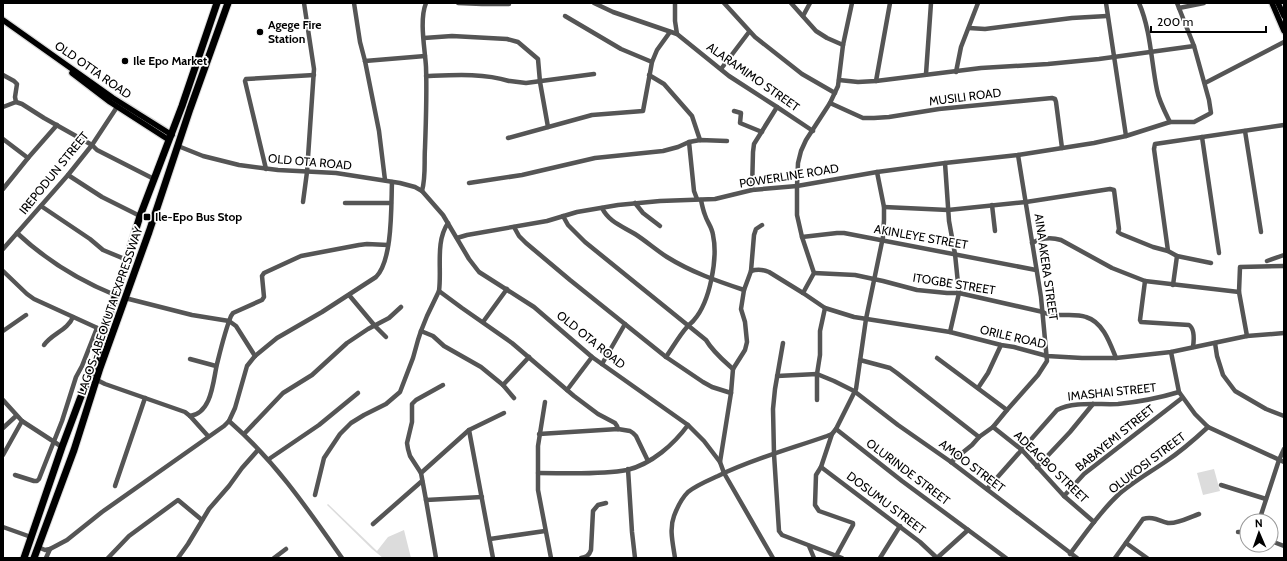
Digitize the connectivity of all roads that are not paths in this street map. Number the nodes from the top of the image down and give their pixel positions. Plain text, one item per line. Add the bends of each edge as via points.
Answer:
1 (218, 3) edge
2 (228, 3) edge
3 (304, 3) edge
4 (354, 3) edge
5 (426, 3) edge
6 (458, 3) edge
7 (594, 3) edge
8 (675, 3) edge
9 (724, 3) edge
10 (791, 3) edge
11 (810, 3) edge
12 (852, 3) edge
13 (890, 3) edge
14 (931, 3) edge
15 (978, 3) edge
16 (1106, 3) edge
17 (1139, 3) edge
18 (1177, 3) edge
19 (1204, 3) edge
20 (1272, 3) edge
21 (1278, 3) edge
22 (509, 4) edge
23 (1179, 8) junction
24 (565, 16) dead end
25 (803, 16) junction
26 (1107, 16) junction
27 (1284, 16) edge
28 (3, 20) edge
29 (3, 25) edge
30 (969, 28) junction
31 (1284, 29) edge
32 (670, 32) junction
33 (749, 32) junction
34 (677, 34) junction
35 (424, 38) junction
36 (1284, 42) edge
37 (843, 45) junction
38 (1194, 46) junction
39 (1152, 51) junction
40 (425, 56) junction
41 (1114, 57) junction
42 (366, 61) junction
43 (652, 62) junction
44 (721, 69) junction
45 (956, 72) junction
46 (3, 74) edge
47 (594, 74) dead end
48 (926, 74) junction
49 (314, 75) junction
50 (649, 75) junction
51 (426, 76) junction
52 (839, 80) junction
53 (876, 81) junction
54 (540, 82) junction
55 (1204, 83) junction
56 (835, 93) junction
57 (16, 102) junction
58 (830, 103) junction
59 (3, 107) edge
60 (117, 107) junction
61 (777, 107) junction
62 (734, 111) dead end
63 (1170, 122) junction
64 (57, 125) junction
65 (1284, 125) edge
66 (548, 127) junction
67 (813, 131) junction
68 (1246, 131) junction
69 (762, 132) junction
70 (1126, 136) junction
71 (1202, 137) junction
72 (170, 138) junction
73 (508, 138) dead end
74 (3, 139) edge
75 (700, 140) junction
76 (727, 141) dead end
77 (689, 142) junction
78 (92, 145) junction
79 (178, 146) junction
80 (1062, 148) junction
81 (1018, 155) junction
82 (28, 158) junction
83 (945, 162) junction
84 (266, 169) junction
85 (307, 172) junction
86 (877, 172) junction
87 (68, 175) junction
88 (154, 179) junction
89 (385, 180) junction
90 (392, 182) junction
91 (469, 183) dead end
92 (797, 186) junction
93 (3, 188) edge
94 (752, 190) junction
95 (422, 191) junction
96 (699, 200) junction
97 (303, 202) dead end
98 (635, 202) junction
99 (1026, 202) junction
100 (345, 203) dead end
101 (391, 203) junction
102 (992, 205) junction
103 (41, 206) junction
104 (884, 207) junction
105 (602, 208) junction
106 (948, 210) junction
107 (140, 216) junction
108 (563, 216) junction
109 (447, 222) junction
110 (762, 225) dead end
111 (660, 226) dead end
112 (514, 227) junction
113 (995, 231) dead end
114 (1261, 232) dead end
115 (17, 233) junction
116 (802, 237) junction
117 (457, 238) junction
118 (882, 240) junction
119 (1032, 242) junction
120 (388, 245) junction
121 (3, 249) edge
122 (1168, 251) junction
123 (1219, 253) dead end
124 (955, 254) junction
125 (1177, 256) junction
126 (1284, 256) edge
127 (127, 260) junction
128 (1267, 261) dead end
129 (1211, 263) dead end
130 (1284, 266) edge
131 (1036, 270) junction
132 (3, 271) edge
133 (751, 271) junction
134 (814, 273) junction
135 (874, 279) junction
136 (712, 280) junction
137 (1145, 281) junction
138 (1173, 285) junction
139 (507, 289) junction
140 (744, 290) junction
141 (439, 291) junction
142 (1238, 292) junction
143 (803, 293) junction
144 (959, 293) junction
145 (115, 295) junction
146 (349, 295) junction
147 (125, 298) junction
148 (401, 307) dead end
149 (824, 308) junction
150 (1043, 312) junction
151 (26, 315) dead end
152 (73, 317) junction
153 (866, 319) junction
154 (229, 321) junction
155 (483, 322) junction
156 (625, 324) junction
157 (375, 326) junction
158 (688, 326) junction
159 (97, 328) junction
160 (3, 331) edge
161 (104, 331) junction
162 (421, 331) junction
163 (950, 332) junction
164 (1284, 333) edge
165 (1247, 336) junction
166 (386, 337) dead end
167 (783, 343) dead end
168 (1215, 343) junction
169 (44, 345) dead end
170 (1001, 345) junction
171 (1193, 347) junction
172 (1172, 352) junction
173 (255, 356) junction
174 (592, 356) junction
175 (1047, 356) junction
176 (529, 357) junction
177 (666, 357) junction
178 (937, 358) dead end
179 (1116, 358) junction
180 (190, 359) dead end
181 (860, 360) junction
182 (602, 364) junction
183 (97, 366) junction
184 (216, 366) junction
185 (733, 369) junction
186 (817, 374) junction
187 (777, 376) junction
188 (97, 380) junction
189 (443, 385) dead end
190 (502, 385) junction
191 (978, 388) junction
192 (566, 390) junction
193 (854, 392) junction
194 (1179, 392) junction
195 (358, 393) dead end
196 (731, 393) junction
197 (145, 398) junction
198 (514, 398) dead end
199 (1182, 398) junction
200 (3, 400) edge
201 (817, 400) dead end
202 (545, 402) dead end
203 (1093, 404) junction
204 (1007, 410) junction
205 (504, 413) dead end
206 (16, 416) junction
207 (190, 416) junction
208 (1284, 416) edge
209 (22, 421) junction
210 (229, 421) junction
211 (688, 425) junction
212 (1208, 427) junction
213 (3, 428) edge
214 (993, 428) junction
215 (618, 429) junction
216 (469, 430) junction
217 (836, 430) junction
218 (244, 434) junction
219 (539, 434) junction
220 (832, 434) junction
221 (208, 436) junction
222 (978, 437) junction
223 (54, 441) junction
224 (62, 446) junction
225 (1284, 449) edge
226 (258, 450) junction
227 (1022, 450) junction
228 (774, 454) junction
229 (3, 455) edge
230 (269, 459) junction
231 (1279, 460) junction
232 (648, 461) junction
233 (720, 462) junction
234 (951, 462) junction
235 (1284, 462) edge
236 (1037, 466) junction
237 (821, 467) junction
238 (628, 470) junction
239 (421, 473) junction
240 (724, 473) junction
241 (538, 474) junction
242 (15, 475) dead end
243 (422, 481) junction
244 (1221, 484) dead end
245 (115, 486) dead end
246 (986, 490) junction
247 (315, 495) dead end
248 (1064, 496) junction
249 (482, 497) junction
250 (1266, 499) junction
251 (426, 500) junction
252 (606, 503) dead end
253 (1262, 513) edge
254 (1199, 514) dead end
255 (202, 520) junction
256 (1094, 522) junction
257 (373, 524) dead end
258 (900, 526) junction
259 (3, 527) edge
260 (546, 530) junction
261 (968, 530) junction
262 (31, 537) junction
263 (490, 539) junction
264 (1126, 543) junction
265 (809, 546) junction
266 (38, 547) junction
267 (50, 549) junction
268 (286, 549) dead end
269 (836, 556) junction
270 (1003, 557) edge
271 (1074, 557) edge
272 (24, 558) edge
273 (34, 558) edge
274 (46, 558) edge
275 (108, 558) edge
276 (178, 558) edge
277 (274, 558) edge
278 (342, 558) edge
279 (436, 558) edge
280 (493, 558) edge
281 (551, 558) edge
282 (580, 558) edge
283 (635, 558) edge
284 (675, 558) edge
285 (773, 558) edge
286 (814, 558) edge
287 (842, 558) edge
288 (880, 558) edge
289 (937, 558) edge
290 (1115, 558) edge
291 (1147, 558) edge

1 - 72 highway, LAGOS-ABEOKUTA EXPRESSWAY
2 - 79 highway, LAGOS-ABEOKUTA EXPRESSWAY
3 - 49 street
4 - 42 street via 360,42
5 - 35 street via 422,20
6 - 22 street
7 - 32 street, ALARAMIMO STREET
8 - 34 street
9 - 33 street
10 - 25 street
11 - 25 street
12 - 37 street
13 - 53 street
14 - 48 street
15 - 30 street
16 - 26 street
17 - 39 street
18 - 23 street
19 - 23 street
20 - 31 main road
21 - 27 main road
23 - 38 street
24 - 43 street via 620,49
25 - 37 street via 816,31
26 - 30 street via 1072,18 985,30
26 - 41 street
28 - 72 main road, OLD OTTA ROAD
29 - 60 main road
30 - 45 street via 961,46
32 - 34 street, ALARAMIMO STREET
32 - 43 street
33 - 44 street
33 - 56 street via 802,74
34 - 44 street, ALARAMIMO STREET
35 - 40 street
35 - 54 street via 500,38 516,42 538,59
36 - 55 street
37 - 52 street
38 - 39 street
38 - 55 street
39 - 41 street
39 - 63 street via 1157,91
40 - 42 street
40 - 51 street
41 - 45 street
41 - 70 street
42 - 89 street
43 - 50 street
44 - 61 street, ALARAMIMO STREET
45 - 48 street
46 - 57 street via 17,84
47 - 54 street
48 - 53 street
49 - 84 street via 246,79
49 - 85 street
50 - 66 street via 643,111 592,115
50 - 75 street via 664,84 692,116
51 - 54 street via 499,78 526,84
51 - 95 street via 425,176
52 - 53 street
52 - 56 street
54 - 66 street
55 - 63 street, POWERLINE ROAD via 1210,113 1194,122
56 - 58 street
57 - 59 street
57 - 64 street
58 - 67 street
58 - 80 street, MUSILI ROAD via 863,118 874,118 1052,98 1056,102
60 - 72 main road
60 - 78 street, IREPODUN STREET
61 - 67 street, ALARAMIMO STREET
61 - 69 street
62 - 69 street via 741,113 740,123
63 - 70 street, POWERLINE ROAD
64 - 78 street
64 - 82 street
65 - 68 street
66 - 73 street
67 - 92 street via 801,151
68 - 71 street
68 - 114 street
69 - 94 street via 754,144
70 - 80 street, POWERLINE ROAD
71 - 122 street via 1161,142 1153,146
71 - 123 street
72 - 88 highway, LAGOS-ABEOKUTA EXPRESSWAY
74 - 82 street
75 - 76 street
75 - 77 street
77 - 91 street via 663,151 595,158 522,175
77 - 96 street via 694,191
78 - 87 street, IREPODUN STREET
78 - 88 street via 117,161
79 - 84 street, OLD OTA ROAD via 203,156
79 - 147 highway, LAGOS-ABEOKUTA EXPRESSWAY
80 - 81 street, POWERLINE ROAD
81 - 83 street, POWERLINE ROAD
81 - 99 street, AINA AKERA STREET
82 - 93 street
83 - 86 street, POWERLINE ROAD
83 - 106 street
84 - 85 street, OLD OTA ROAD
85 - 89 street, OLD OTA ROAD
85 - 97 street
86 - 92 street, POWERLINE ROAD
86 - 104 street
87 - 103 street, IREPODUN STREET
87 - 107 street via 102,197
88 - 107 highway, LAGOS-ABEOKUTA EXPRESSWAY
89 - 90 street, OLD OTA ROAD
90 - 95 street, OLD OTA ROAD
90 - 101 street
92 - 94 street, POWERLINE ROAD
92 - 116 street via 797,215
94 - 96 street, POWERLINE ROAD
95 - 109 street, OLD OTA ROAD
96 - 98 street, POWERLINE ROAD
96 - 136 street via 714,237
98 - 105 street, POWERLINE ROAD
98 - 111 street via 643,213
99 - 102 street
99 - 119 street, AINA AKERA STREET
99 - 122 street via 1107,188 1114,190 1118,232
100 - 101 street
101 - 120 street
102 - 106 street
102 - 113 street
103 - 115 street, IREPODUN STREET
103 - 127 street via 103,250
104 - 106 street
104 - 118 street
105 - 108 street, POWERLINE ROAD
105 - 136 street via 607,217 618,225 690,270
106 - 124 street
107 - 127 highway, LAGOS-ABEOKUTA EXPRESSWAY
108 - 112 street, POWERLINE ROAD
108 - 158 street via 585,242
109 - 117 street, OLD OTA ROAD
109 - 141 street via 441,238
110 - 133 street via 756,228 754,235
112 - 117 street, POWERLINE ROAD
112 - 156 street via 526,243
115 - 121 street, IREPODUN STREET
115 - 145 street via 39,253 63,269
116 - 118 street, AKINLEYE STREET via 837,233
116 - 134 street
117 - 139 street, OLD OTA ROAD via 479,272
118 - 124 street, AKINLEYE STREET
118 - 135 street
119 - 131 street, AINA AKERA STREET
119 - 137 street via 1053,238 1061,240 1112,268
120 - 146 street via 379,274
120 - 154 street via 359,245 308,255 267,271 262,276 262,300 233,313
122 - 125 street
124 - 131 street, AKINLEYE STREET
124 - 144 street
125 - 129 street
125 - 138 street
126 - 128 street
127 - 145 highway, LAGOS-ABEOKUTA EXPRESSWAY
130 - 142 street via 1240,267
131 - 150 street, AINA AKERA STREET
132 - 152 street via 27,294
133 - 140 street
133 - 143 street, ORILE ROAD via 762,269
134 - 135 street, ITOGBE STREET
134 - 143 street
135 - 144 street, ITOGBE STREET via 917,290
135 - 153 street
136 - 140 street
136 - 158 street via 698,314
137 - 138 street
137 - 171 street via 1141,322 1189,325 1192,328
138 - 142 street
139 - 155 street
139 - 174 street, OLD OTA ROAD via 534,307
140 - 185 street via 741,309 747,342
141 - 155 street
141 - 162 street
142 - 165 street
143 - 149 street, ORILE ROAD
144 - 150 street, ITOGBE STREET
144 - 163 street
145 - 161 highway, LAGOS-ABEOKUTA EXPRESSWAY
146 - 157 street
146 - 173 street via 277,338
147 - 154 street via 192,315
147 - 183 highway, LAGOS-ABEOKUTA EXPRESSWAY
148 - 157 street
149 - 153 street, ORILE ROAD
149 - 186 street
150 - 175 street, AINA AKERA STREET
150 - 179 street, ITOGBE STREET via 1048,315 1081,316 1092,320 1104,332
151 - 160 street
152 - 159 street
152 - 169 street via 68,325 48,339
153 - 163 street, ORILE ROAD
153 - 181 street
154 - 173 street via 236,326
154 - 184 street
155 - 176 street
156 - 177 street
156 - 182 street
157 - 166 street
157 - 218 street via 347,343 312,375 283,393
158 - 177 street
158 - 185 street via 706,340
159 - 161 street
159 - 223 street via 76,377
161 - 183 highway, LAGOS-ABEOKUTA EXPRESSWAY
162 - 190 street via 472,361
162 - 247 street via 400,392 386,404 351,423 340,434 324,458
163 - 170 street, ORILE ROAD
164 - 165 street, ORILE ROAD
165 - 168 street, ORILE ROAD
167 - 187 street
168 - 171 street, ORILE ROAD
168 - 208 street via 1223,375 1236,391 1266,409
170 - 175 street, ORILE ROAD
170 - 191 street via 988,374
171 - 172 street, ORILE ROAD
172 - 179 street, ORILE ROAD
172 - 194 street
173 - 210 street via 247,366
174 - 182 street, OLD OTA ROAD
174 - 192 street
175 - 179 street, ORILE ROAD
175 - 204 street, AINA AKERA STREET via 1047,361 1038,375
176 - 190 street
176 - 192 street
177 - 196 street via 703,382
178 - 191 street
180 - 184 street
181 - 193 street
181 - 222 street via 890,368
182 - 211 street, OLD OTA ROAD
183 - 188 highway, LAGOS-ABEOKUTA EXPRESSWAY
183 - 224 highway, LAGOS-ABEOKUTA EXPRESSWAY via 80,399
184 - 207 street via 212,392 206,404 197,414
185 - 196 street
186 - 187 street
186 - 193 street, AMOO STREET
186 - 201 street
187 - 228 street via 773,408
188 - 197 street
188 - 266 highway, LAGOS-ABEOKUTA EXPRESSWAY
189 - 239 street via 412,404 412,422 407,443 410,456
190 - 198 street
191 - 204 street
192 - 215 street via 598,414 615,423
193 - 217 street
193 - 234 street, AMOO STREET
194 - 199 street
194 - 203 street, IMASHAI STREET via 1139,402
195 - 230 street via 319,425
196 - 233 street
197 - 207 street
197 - 245 street
199 - 212 street
199 - 248 street, BABAYEMI STREET via 1084,474
200 - 206 street
202 - 219 street
203 - 227 street, IMASHAI STREET via 1066,406 1057,410
203 - 236 street
204 - 214 street, AINA AKERA STREET
205 - 216 street
206 - 209 street
206 - 213 street
207 - 221 street
209 - 223 street
209 - 229 street
210 - 218 street
210 - 221 street
211 - 232 street via 680,436
211 - 233 street, OLD OTA ROAD
212 - 231 street
212 - 256 street, OLUKOSI STREET via 1188,445 1125,489
214 - 222 street, AINA AKERA STREET
214 - 227 street, ADEAGBO STREET
215 - 219 street
215 - 232 street via 630,431 636,436
216 - 239 street
216 - 249 street
217 - 220 street
217 - 261 street, OLURINDE STREET
218 - 226 street
219 - 241 street
220 - 228 street
220 - 237 street
221 - 267 street via 67,540
222 - 234 street, AINA AKERA STREET
223 - 224 street
223 - 242 street via 39,480
224 - 262 highway, LAGOS-ABEOKUTA EXPRESSWAY
225 - 231 street
226 - 230 street
226 - 255 street
227 - 236 street, ADEAGBO STREET
227 - 246 street, IMASHAI STREET
228 - 240 street
228 - 265 street via 780,533
230 - 278 street
231 - 235 street
231 - 250 street
232 - 238 street
233 - 240 street, OLD OTA ROAD
234 - 246 street, AMOO STREET
236 - 248 street, ADEAGBO STREET
237 - 258 street, DOSUMU STREET
237 - 269 street via 815,482 817,509 853,525
238 - 241 street
238 - 283 street
239 - 243 street
240 - 284 street via 697,486 682,500 671,526
240 - 285 street, OLD OTA ROAD
241 - 260 street via 538,490
243 - 251 street
243 - 257 street
244 - 250 street
246 - 271 street, AMOO STREET
248 - 256 street, ADEAGBO STREET
249 - 251 street
249 - 263 street
250 - 253 street
251 - 279 street
252 - 282 street via 598,504 594,511 591,550 586,557
254 - 264 street via 1173,523 1153,518 1143,519
255 - 275 street via 178,500 129,536
255 - 276 street
256 - 271 street, OLUKOSI STREET
258 - 288 street
258 - 289 street, DOSUMU STREET
259 - 262 street
260 - 263 street
260 - 281 street
261 - 270 street, OLURINDE STREET
261 - 289 street
262 - 272 highway, LAGOS-ABEOKUTA EXPRESSWAY
263 - 280 street
264 - 290 street
264 - 291 street
265 - 269 street
265 - 286 street
266 - 267 street
266 - 273 highway, LAGOS-ABEOKUTA EXPRESSWAY
267 - 274 street
268 - 277 street
269 - 287 street

